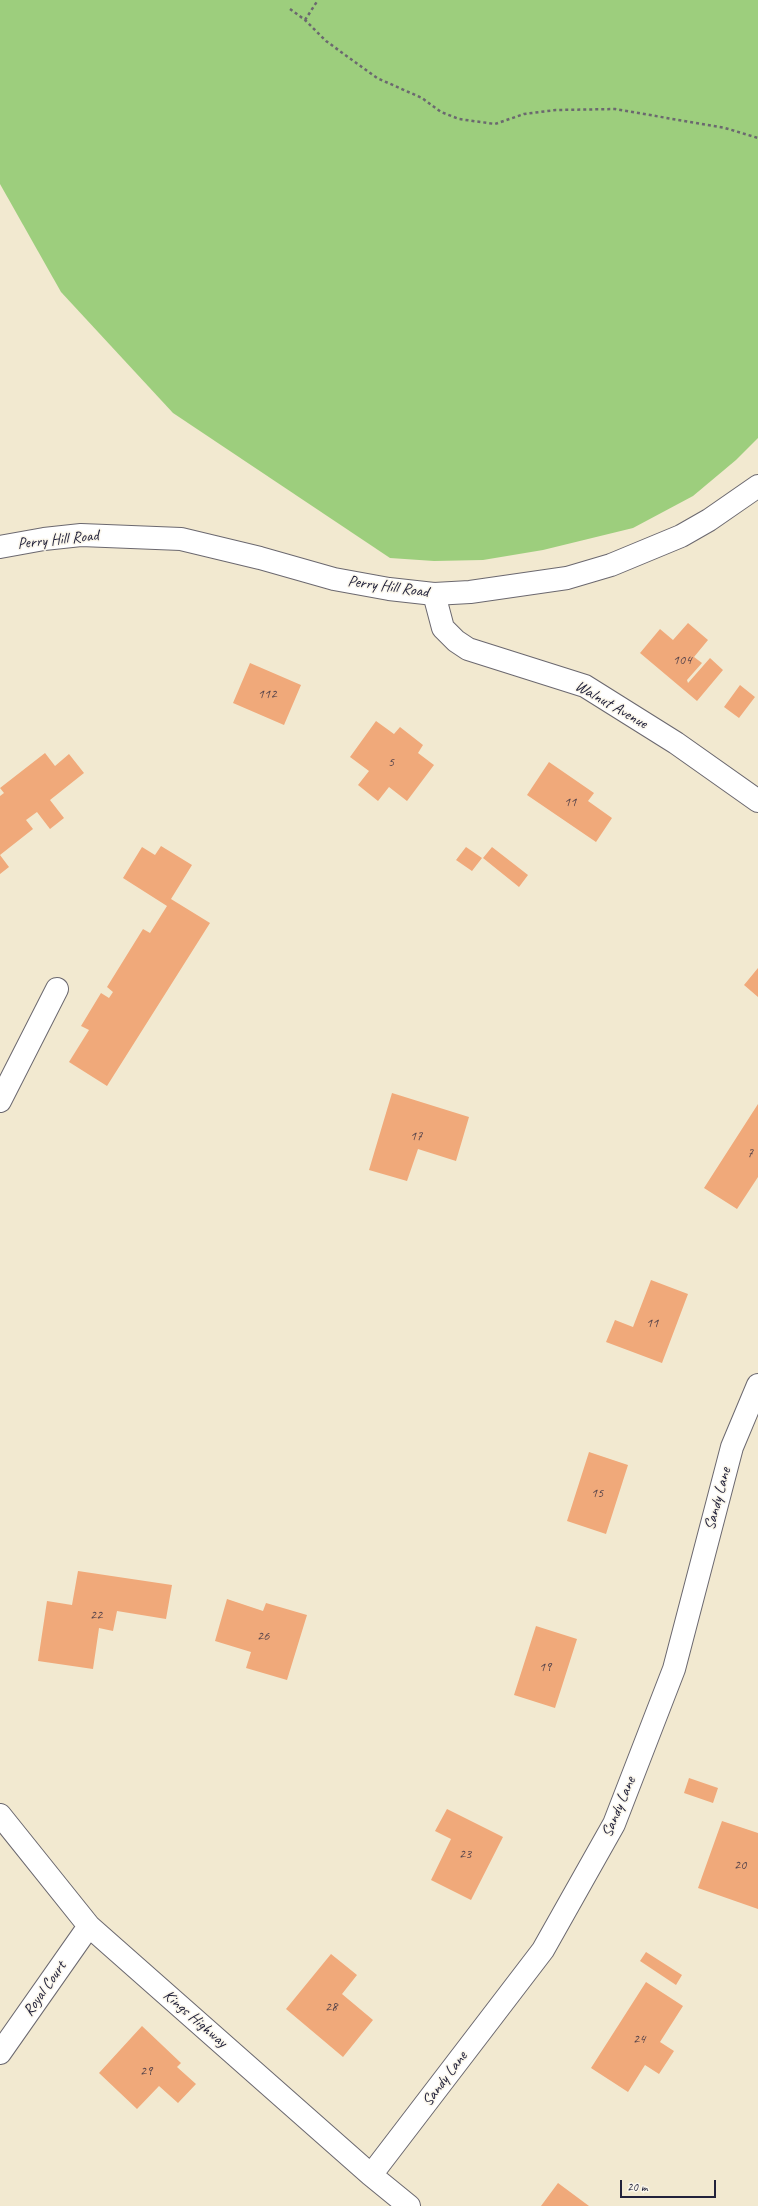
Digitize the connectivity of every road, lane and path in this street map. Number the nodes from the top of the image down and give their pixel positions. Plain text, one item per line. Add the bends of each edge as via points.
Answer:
1 (318, 0) edge
2 (290, 9) dead end
3 (305, 20) junction
4 (758, 138) edge
5 (758, 486) edge
6 (0, 547) edge
7 (434, 594) junction
8 (758, 801) edge
9 (57, 989) dead end
10 (0, 1101) edge
11 (758, 1385) edge
12 (0, 1815) edge
13 (89, 1926) junction
14 (0, 2053) edge
15 (371, 2175) junction
16 (409, 2206) edge

1 - 3 path
2 - 3 path
3 - 4 path via 326,41 377,78 422,98 441,112 459,119 494,124 524,114 556,110 615,109 725,128
5 - 7 street, Perry Hill Road via 681,536 611,565 567,578 524,586
6 - 7 street, Perry Hill Road via 81,535 181,539 334,579
7 - 8 street, Walnut Avenue via 444,628 468,649 585,686 676,743
9 - 10 street
11 - 15 street, Sandy Lane via 732,1447 674,1669 614,1824 543,1950
12 - 13 street, Kings Highway
13 - 14 street, Royal Court
13 - 15 street, Kings Highway
15 - 16 street, Kings Highway

